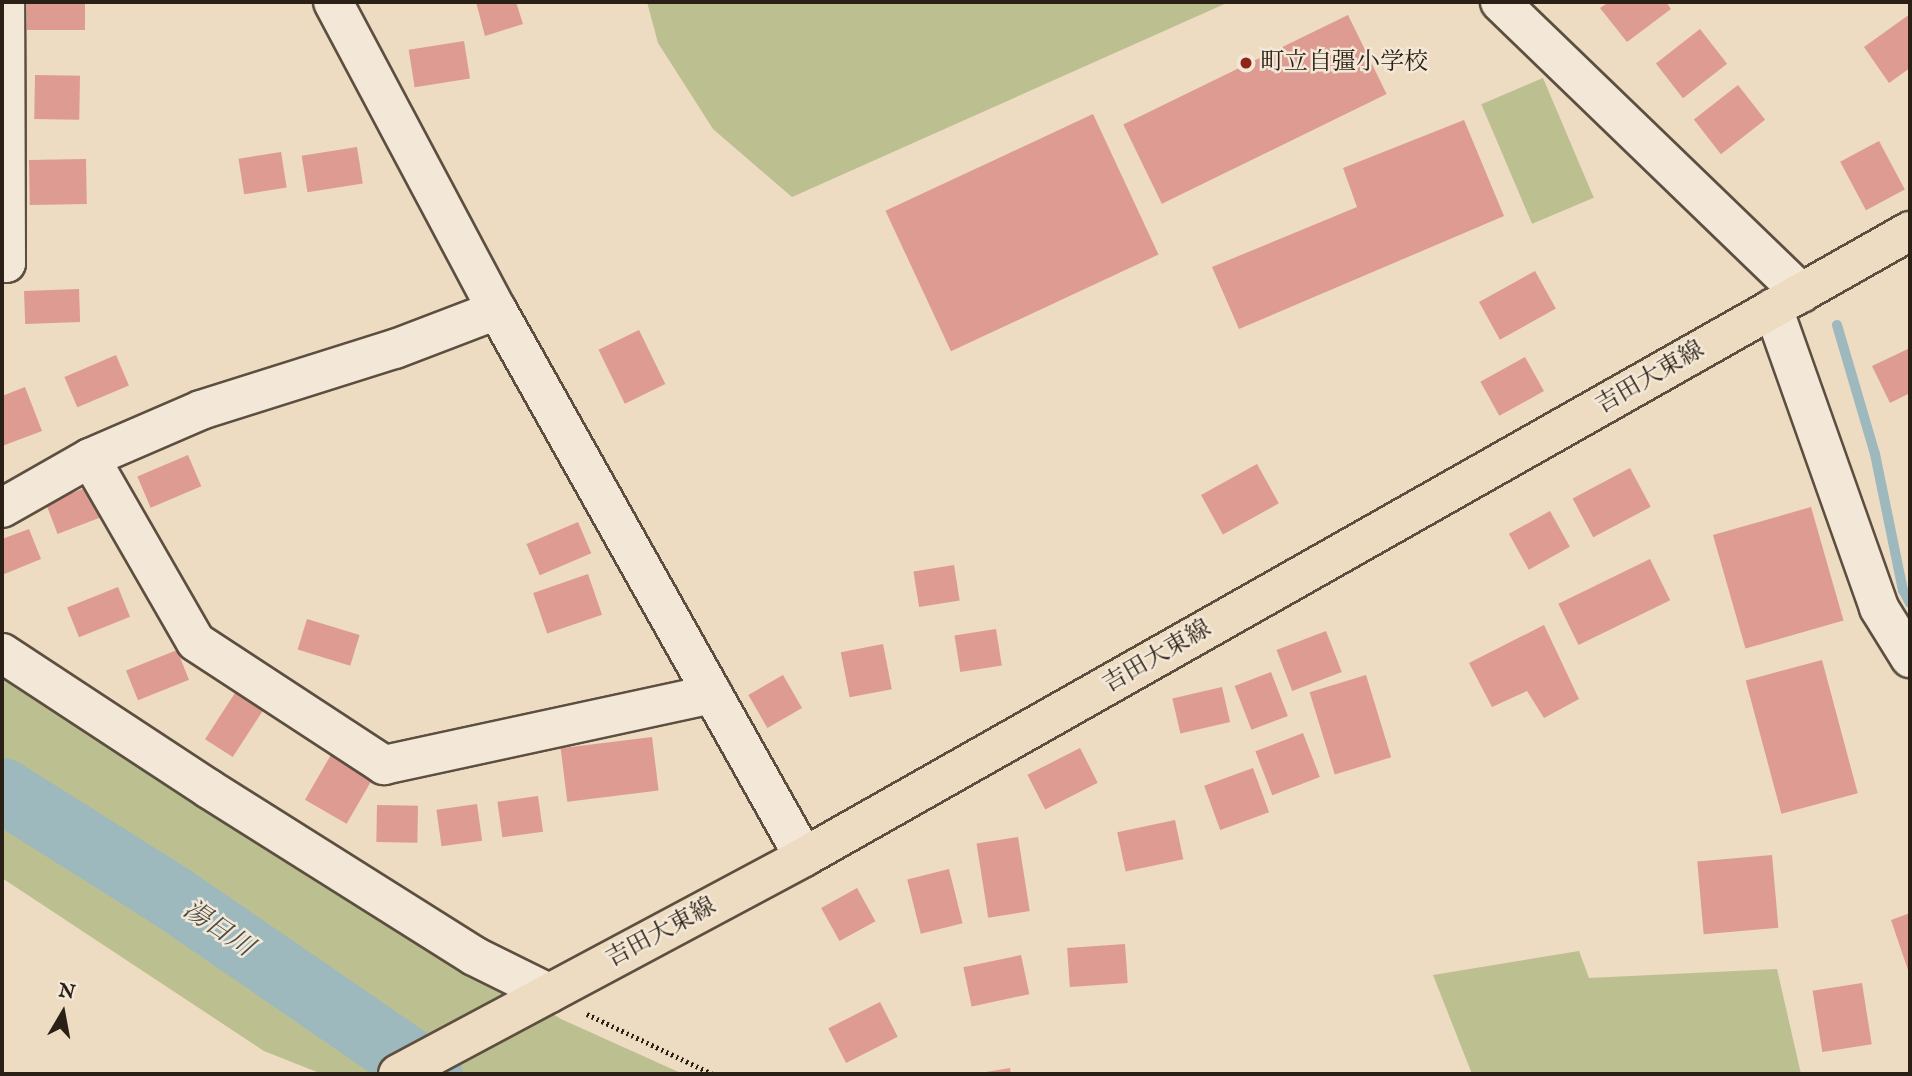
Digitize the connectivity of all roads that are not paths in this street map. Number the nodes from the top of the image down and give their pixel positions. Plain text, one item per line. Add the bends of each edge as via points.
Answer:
1 (5, 2) edge
2 (333, 2) edge
3 (1500, 2) edge
4 (3, 74) edge
5 (1910, 231) edge
6 (2, 263) edge
7 (1787, 300) junction
8 (497, 310) junction
9 (90, 458) junction
10 (2, 508) edge
11 (2, 653) edge
12 (1910, 658) edge
13 (712, 694) junction
14 (804, 857) junction
15 (542, 997) junction
16 (398, 1074) edge

1 - 4 street
2 - 8 street
3 - 7 street
4 - 6 street via 6,263
5 - 7 main road, 吉田大東線
7 - 12 street via 1879,608
7 - 14 main road, 吉田大東線
8 - 9 street via 201,410
8 - 13 street
9 - 10 street
9 - 13 street via 196,642 384,765
11 - 15 street
13 - 14 street
14 - 15 main road, 吉田大東線
15 - 16 main road, 吉田大東線

